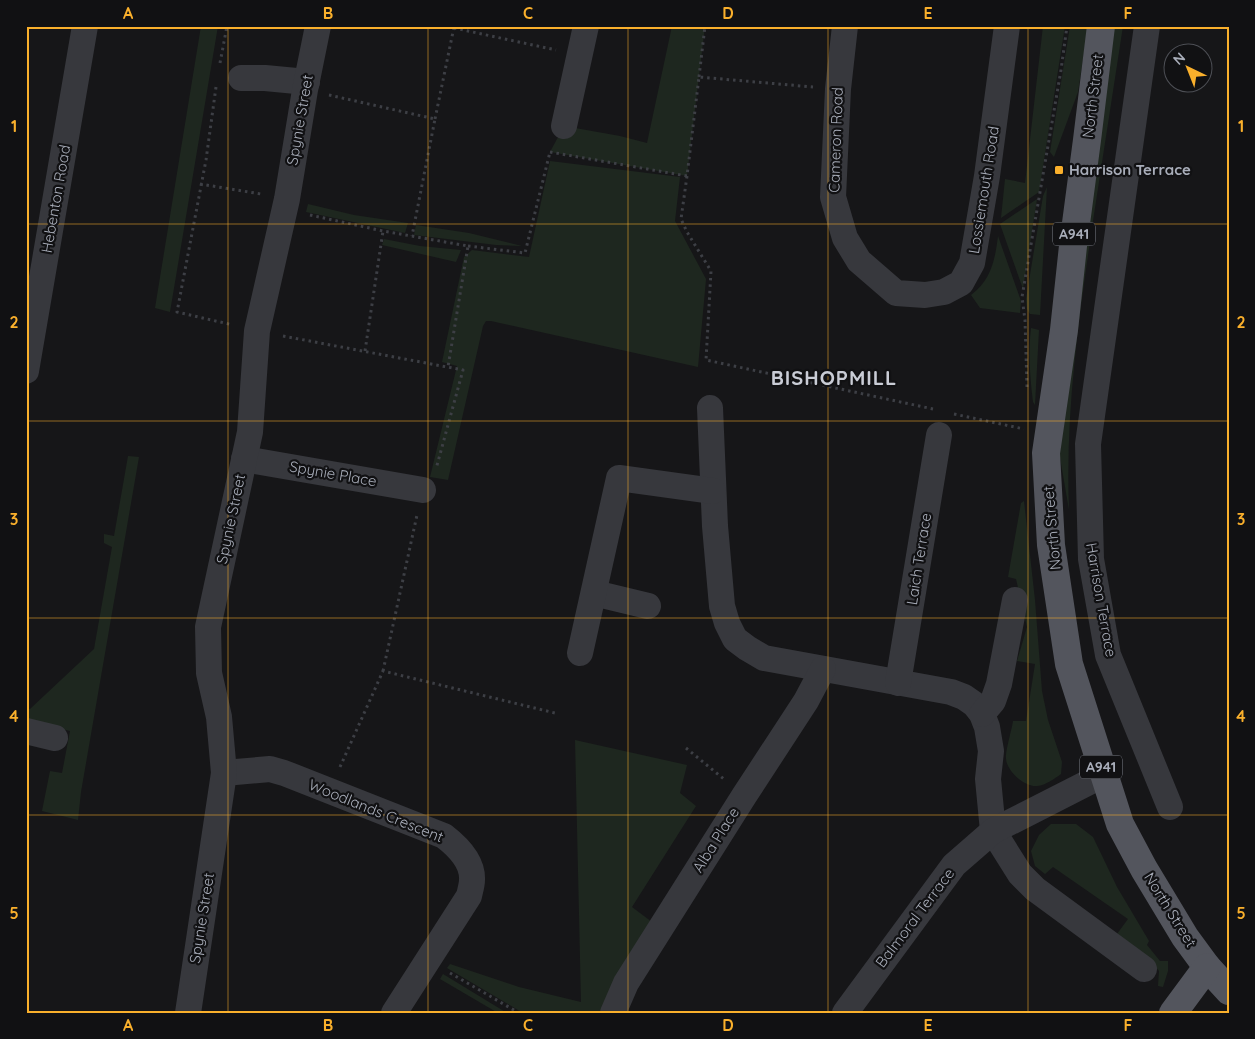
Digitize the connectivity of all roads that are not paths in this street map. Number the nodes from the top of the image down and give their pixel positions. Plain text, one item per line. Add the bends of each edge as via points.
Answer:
1 (85, 26) edge
2 (318, 26) edge
3 (586, 26) edge
4 (845, 26) edge
5 (1007, 26) edge
6 (1101, 26) edge
7 (1147, 26) edge
8 (241, 78) dead end
9 (306, 86) junction
10 (564, 126) road end
11 (896, 293) joint
12 (26, 371) edge
13 (710, 408) dead end
14 (939, 436) dead end
15 (244, 459) junction
16 (423, 490) road end
17 (713, 491) junction
18 (594, 593) junction
19 (1015, 600) dead end
20 (648, 606) dead end
21 (580, 653) dead end
22 (823, 669) junction
23 (898, 683) junction
24 (982, 714) junction
25 (26, 731) edge
26 (55, 738) dead end
27 (224, 773) junction
28 (1103, 775) junction
29 (1170, 807) dead end
30 (993, 830) junction
31 (1207, 967) junction
32 (1144, 969) dead end
33 (1229, 991) edge
34 (188, 1013) edge
35 (394, 1013) edge
36 (613, 1013) edge
37 (845, 1013) edge
38 (1173, 1013) edge

1 - 12 street, Hebenton Road
2 - 9 street, Spynie Street
3 - 10 street
4 - 11 street, Cameron Road via 838,89 833,197 845,238 859,261
5 - 11 street, Lossiemouth Road via 972,263 961,283 944,292 924,295
6 - 28 main road, North Street / A941 via 1046,453 1051,545 1069,664
7 - 29 street, Harrison Terrace via 1088,444 1091,559 1108,655
8 - 9 street via 264,78
9 - 15 street, Spynie Street via 285,204 257,331 250,432
13 - 17 street
14 - 23 street, Laich Terrace
15 - 16 street, Spynie Place
15 - 27 street, Spynie Street via 208,627 209,673 219,717
17 - 18 street via 619,478
17 - 22 street via 722,606 735,639 764,658
18 - 20 street
18 - 21 street
19 - 24 street via 999,684 993,701
22 - 23 street
22 - 36 street, Alba Place via 806,701 626,983
23 - 24 street via 951,692 974,704
24 - 30 street via 991,751 988,779
25 - 26 street
27 - 34 street, Spynie Street
27 - 35 street, Woodlands Crescent via 270,769 284,773 444,836 467,861 473,878 469,896
28 - 30 street, Balmoral Terrace
28 - 31 main road, North Street / A941 via 1120,824 1144,869
30 - 32 street via 1020,874 1035,889
30 - 37 street, Balmoral Terrace via 954,866
31 - 33 main road, North Street / A941
31 - 38 main road

